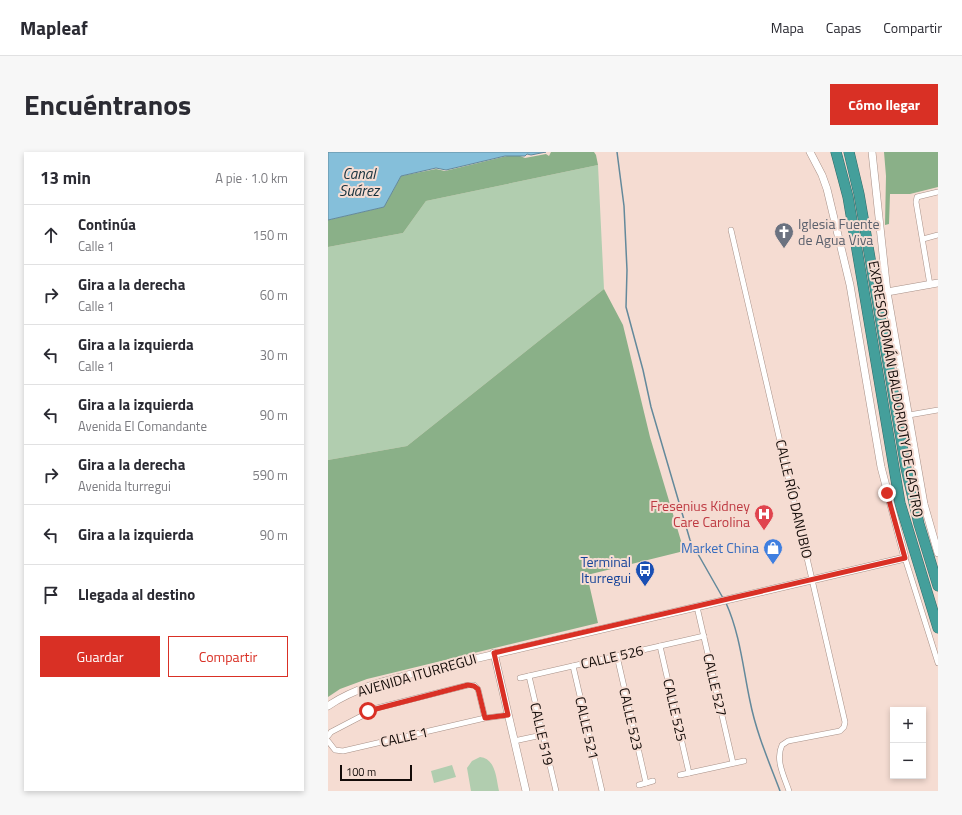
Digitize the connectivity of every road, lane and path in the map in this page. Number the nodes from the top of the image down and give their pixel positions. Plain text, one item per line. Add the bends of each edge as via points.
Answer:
1 (812, 152) edge
2 (836, 152) edge
3 (849, 152) edge
4 (872, 152) edge
5 (938, 192) edge
6 (731, 230) dead end
7 (938, 235) edge
8 (923, 239) junction
9 (938, 283) edge
10 (930, 285) junction
11 (887, 292) junction
12 (938, 410) edge
13 (909, 415) junction
14 (938, 550) edge
15 (905, 558) junction
16 (813, 580) junction
17 (938, 586) edge
18 (697, 607) junction
19 (938, 628) edge
20 (704, 636) junction
21 (660, 646) junction
22 (494, 653) junction
23 (617, 656) junction
24 (938, 663) edge
25 (573, 666) junction
26 (529, 676) junction
27 (520, 678) dead end
28 (328, 706) edge
29 (508, 715) junction
30 (485, 718) junction
31 (542, 735) junction
32 (328, 736) edge
33 (328, 740) edge
34 (514, 741) junction
35 (744, 761) dead end
36 (732, 763) junction
37 (689, 773) junction
38 (680, 775) dead end
39 (653, 782) dead end
40 (646, 783) junction
41 (639, 785) dead end
42 (526, 791) edge
43 (556, 791) edge
44 (602, 791) edge
45 (789, 791) edge

1 - 15 street via 827,189 850,285 881,467
2 - 19 highway, EXPRESO ROMÁN BALDORIOTY DE CASTRO via 849,204 900,503
3 - 17 highway, EXPRESO ROMÁN BALDORIOTY DE CASTRO via 859,194 906,468 919,524
4 - 11 street
5 - 8 street via 917,198
6 - 16 street, CALLE RÍO DANUBIO
7 - 8 street
8 - 10 street
9 - 10 street
10 - 11 street
11 - 13 street
12 - 13 street
13 - 14 street via 924,504
15 - 16 street, AVENIDA ITURREGUI
15 - 24 street
16 - 18 street, AVENIDA ITURREGUI
16 - 45 street, CALLE RÍO DANUBIO via 845,722 840,731 788,741 782,745 779,760
18 - 20 street, CALLE 527
18 - 22 street, AVENIDA ITURREGUI
20 - 21 street, CALLE 526
20 - 36 street, CALLE 527
21 - 23 street, CALLE 526
21 - 37 street, CALLE 525
22 - 28 street, AVENIDA ITURREGUI via 374,684 348,694
22 - 29 street
23 - 25 street, CALLE 526
23 - 40 street, CALLE 523
25 - 26 street, CALLE 526
25 - 44 street, CALLE 521
26 - 27 street, CALLE 526
26 - 31 street, CALLE 519
29 - 30 street, CALLE 1
29 - 34 street
30 - 32 street via 478,689 468,685 377,708
30 - 33 street, CALLE 1 via 343,751 336,751
31 - 34 street
31 - 43 street, CALLE 519
34 - 42 street
35 - 36 street
36 - 37 street
37 - 38 street
39 - 40 street
40 - 41 street

